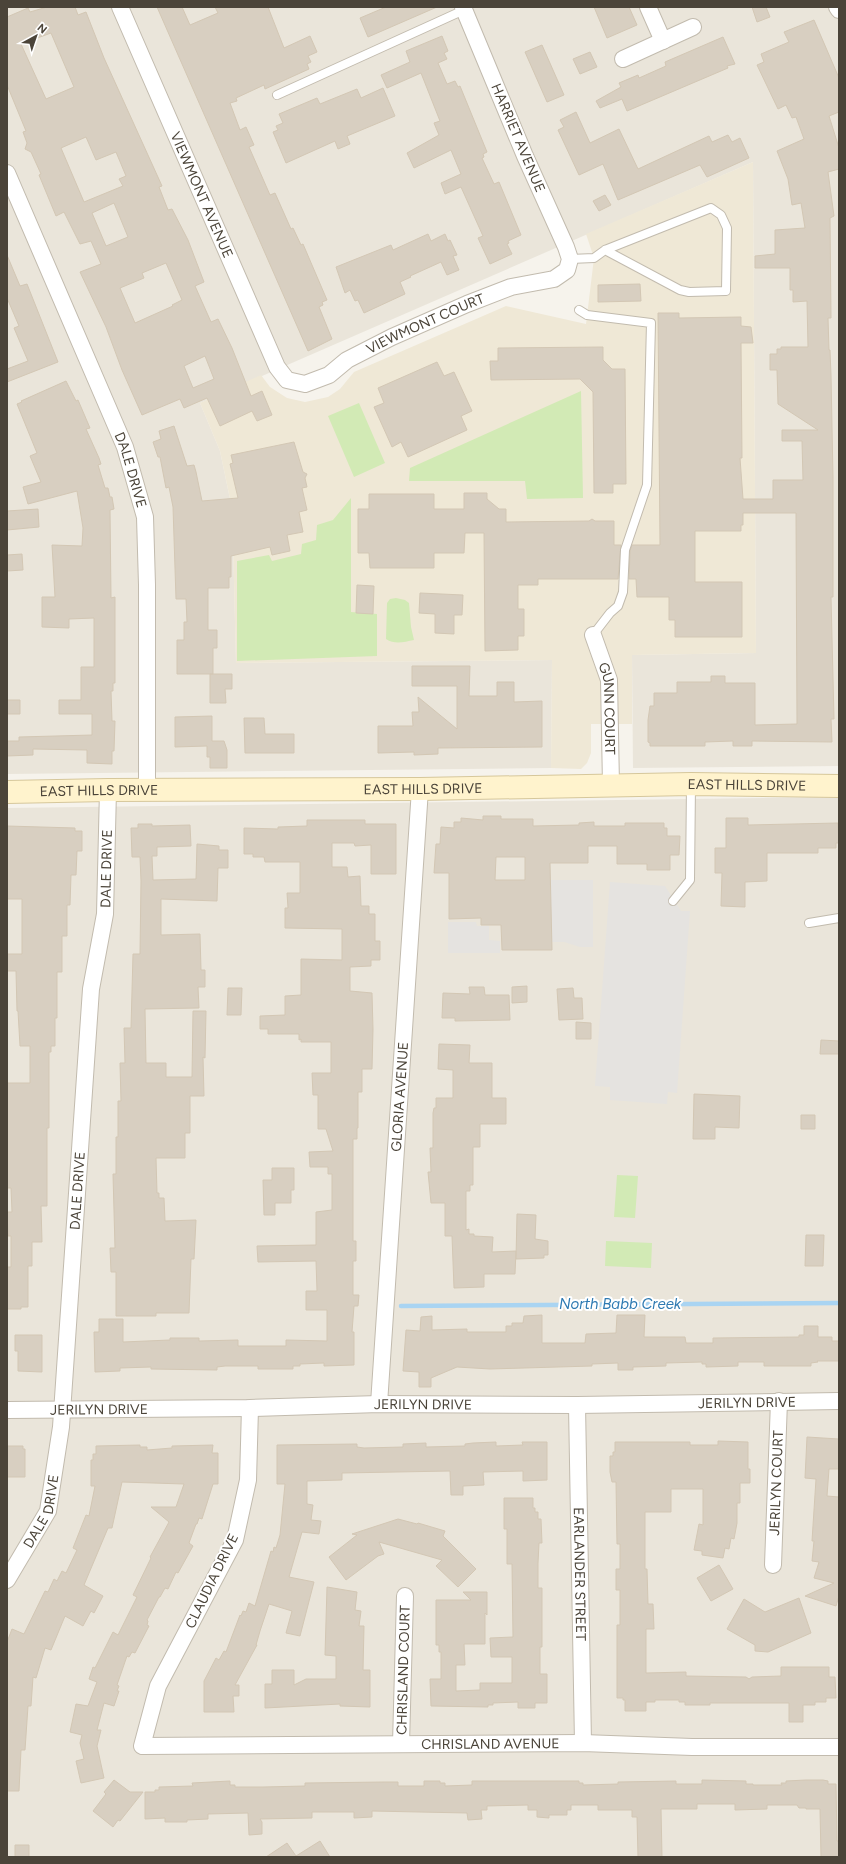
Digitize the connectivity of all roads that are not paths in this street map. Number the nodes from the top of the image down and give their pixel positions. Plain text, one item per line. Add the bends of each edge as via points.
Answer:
1 (120, 7) edge
2 (648, 7) edge
3 (838, 7) edge
4 (464, 8) edge
5 (839, 10) edge
6 (693, 27) dead end
7 (663, 41) junction
8 (623, 59) dead end
9 (277, 95) dead end
10 (7, 173) edge
11 (605, 250) junction
12 (569, 265) junction
13 (579, 310) dead end
14 (287, 380) joint
15 (593, 635) joint
16 (691, 784) junction
17 (611, 785) junction
18 (839, 786) edge
19 (420, 789) junction
20 (108, 790) junction
21 (147, 790) junction
22 (7, 792) edge
23 (673, 901) dead end
24 (839, 918) edge
25 (810, 923) dead end
26 (779, 1401) junction
27 (839, 1401) edge
28 (379, 1404) junction
29 (577, 1406) junction
30 (250, 1408) junction
31 (7, 1410) edge
32 (63, 1410) junction
33 (773, 1565) dead end
34 (7, 1580) edge
35 (405, 1596) dead end
36 (401, 1744) junction
37 (583, 1744) junction
38 (142, 1746) joint
39 (839, 1747) edge

1 - 14 street, VIEWMONT AVENUE via 277,367
2 - 7 street
3 - 5 street
4 - 9 lane
4 - 12 street, HARRIET AVENUE via 566,247
6 - 7 street
7 - 8 street
10 - 21 street, DALE DRIVE via 125,447 145,517
11 - 11 lane via 707,208 714,209 726,228 726,291 680,290
11 - 12 lane via 594,258
12 - 14 street, VIEWMONT COURT via 554,279 511,287 392,337 347,360 329,375 305,384
13 - 15 lane via 587,314 651,323 647,485 624,550 623,592 618,606
15 - 17 street, GUNN COURT via 609,680
16 - 17 street, EAST HILLS DRIVE
16 - 18 street, EAST HILLS DRIVE
16 - 23 lane via 690,880
17 - 19 street, EAST HILLS DRIVE
19 - 21 street, EAST HILLS DRIVE
19 - 28 street, GLORIA AVENUE
20 - 21 street, EAST HILLS DRIVE
20 - 22 street, EAST HILLS DRIVE
20 - 32 street, DALE DRIVE via 105,914 91,989
24 - 25 lane
26 - 27 street, JERILYN DRIVE
26 - 29 street, JERILYN DRIVE
26 - 33 street, JERILYN COURT
28 - 29 street, JERILYN DRIVE
28 - 30 street, JERILYN DRIVE
29 - 37 street, EARLANDER STREET
30 - 32 street, JERILYN DRIVE
30 - 38 street, CLAUDIA DRIVE via 248,1480 235,1540 158,1686
31 - 32 street, JERILYN DRIVE
32 - 34 street, DALE DRIVE via 48,1511
35 - 36 street, CHRISLAND COURT
36 - 37 street, CHRISLAND AVENUE
36 - 38 street, CHRISLAND AVENUE
37 - 39 street, CHRISLAND AVENUE

